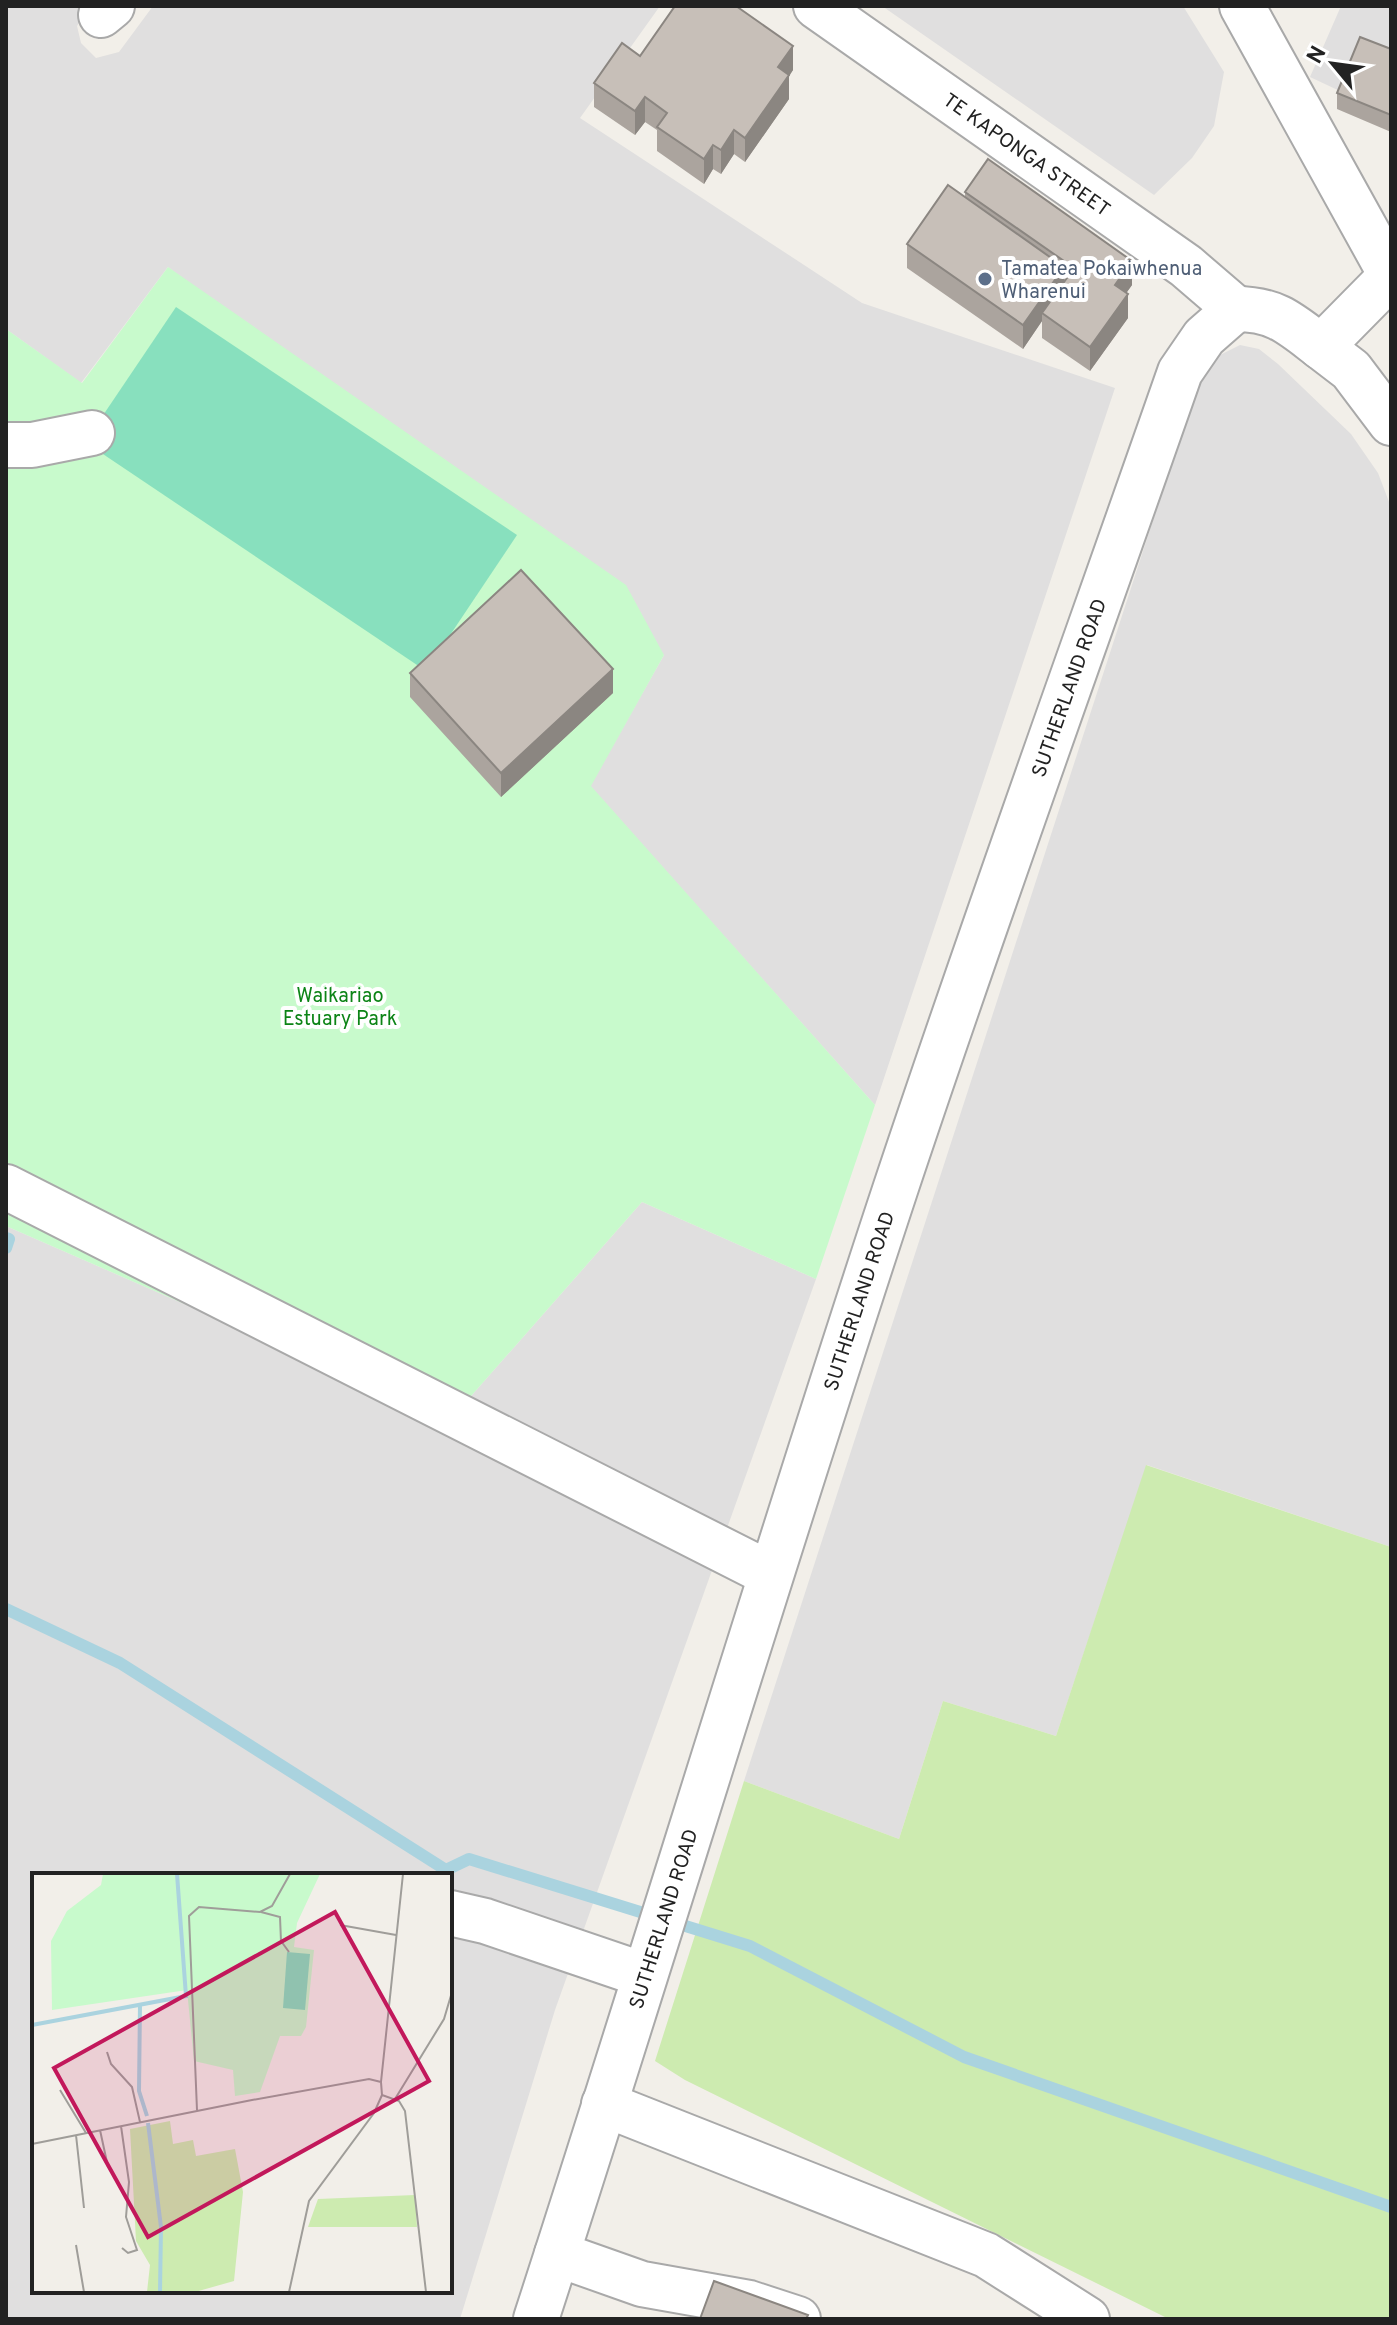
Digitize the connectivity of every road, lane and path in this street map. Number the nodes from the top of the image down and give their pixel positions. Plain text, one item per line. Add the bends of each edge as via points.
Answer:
1 (816, 6) edge
2 (1242, 6) edge
3 (1391, 276) edge
4 (1236, 309) junction
5 (1321, 347) junction
6 (1391, 423) edge
7 (92, 433) dead end
8 (6, 445) edge
9 (6, 1187) edge
10 (770, 1574) junction
11 (452, 1913) edge
12 (644, 1975) junction
13 (604, 2104) junction
14 (557, 2254) junction
15 (536, 2319) edge
16 (798, 2319) edge
17 (1087, 2319) edge

1 - 4 street, TE KAPONGA STREET via 1186,266
2 - 3 street
3 - 5 street
4 - 5 street via 1276,315
4 - 10 street, SUTHERLAND ROAD via 1204,337 1180,372 897,1186
5 - 6 street via 1351,370
7 - 8 street
9 - 10 street
10 - 12 street, SUTHERLAND ROAD
11 - 12 street
12 - 13 street, SUTHERLAND ROAD
13 - 14 street, SUTHERLAND ROAD
13 - 17 street via 986,2255
14 - 15 street, SUTHERLAND ROAD
14 - 16 street via 642,2284 749,2303

